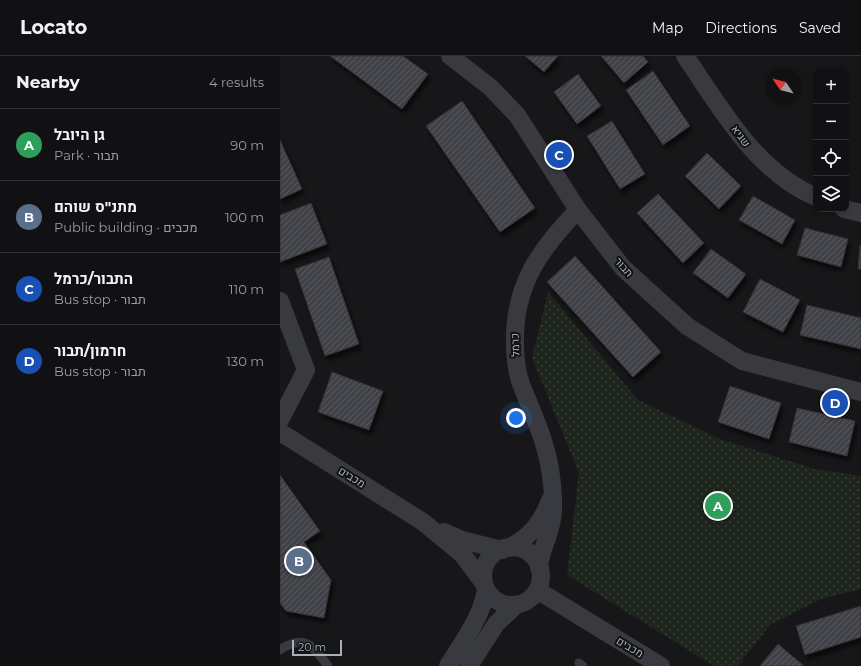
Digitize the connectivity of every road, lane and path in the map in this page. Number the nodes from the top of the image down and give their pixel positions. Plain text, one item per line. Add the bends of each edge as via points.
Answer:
1 (450, 56) edge
2 (685, 56) edge
3 (813, 195) edge
4 (578, 210) junction
5 (849, 210) edge
6 (861, 213) edge
7 (280, 301) edge
8 (861, 392) edge
9 (280, 420) edge
10 (280, 432) edge
11 (552, 494) junction
12 (423, 522) junction
13 (505, 549) junction
14 (539, 568) junction
15 (485, 586) junction
16 (537, 590) junction
17 (516, 605) junction
18 (280, 650) edge
19 (328, 666) edge
20 (448, 666) edge
21 (469, 666) edge
22 (661, 666) edge

1 - 4 street, תבור via 490,87 518,115
2 - 3 street, שגיא via 748,146 780,177
4 - 8 street, תבור via 623,268 687,326 742,361
4 - 11 street, כרמל via 557,232 532,268 524,286 515,326 516,367 547,453
5 - 6 street
7 - 9 street via 306,370
10 - 12 street, מכבים
11 - 13 street, כרמל via 546,511 534,529 522,541
11 - 14 street, כרמל via 552,523 540,556
12 - 13 street, מכבים via 462,540
12 - 15 street, מכבים via 462,554
13 - 14 street via 518,548 530,554
13 - 15 street via 498,551 487,562 483,572
14 - 16 street
15 - 17 street via 493,598 501,603
15 - 20 street via 483,606
16 - 17 street via 528,600
16 - 22 street, מכבים
17 - 21 street via 496,624
18 - 19 lane via 289,644 310,644

